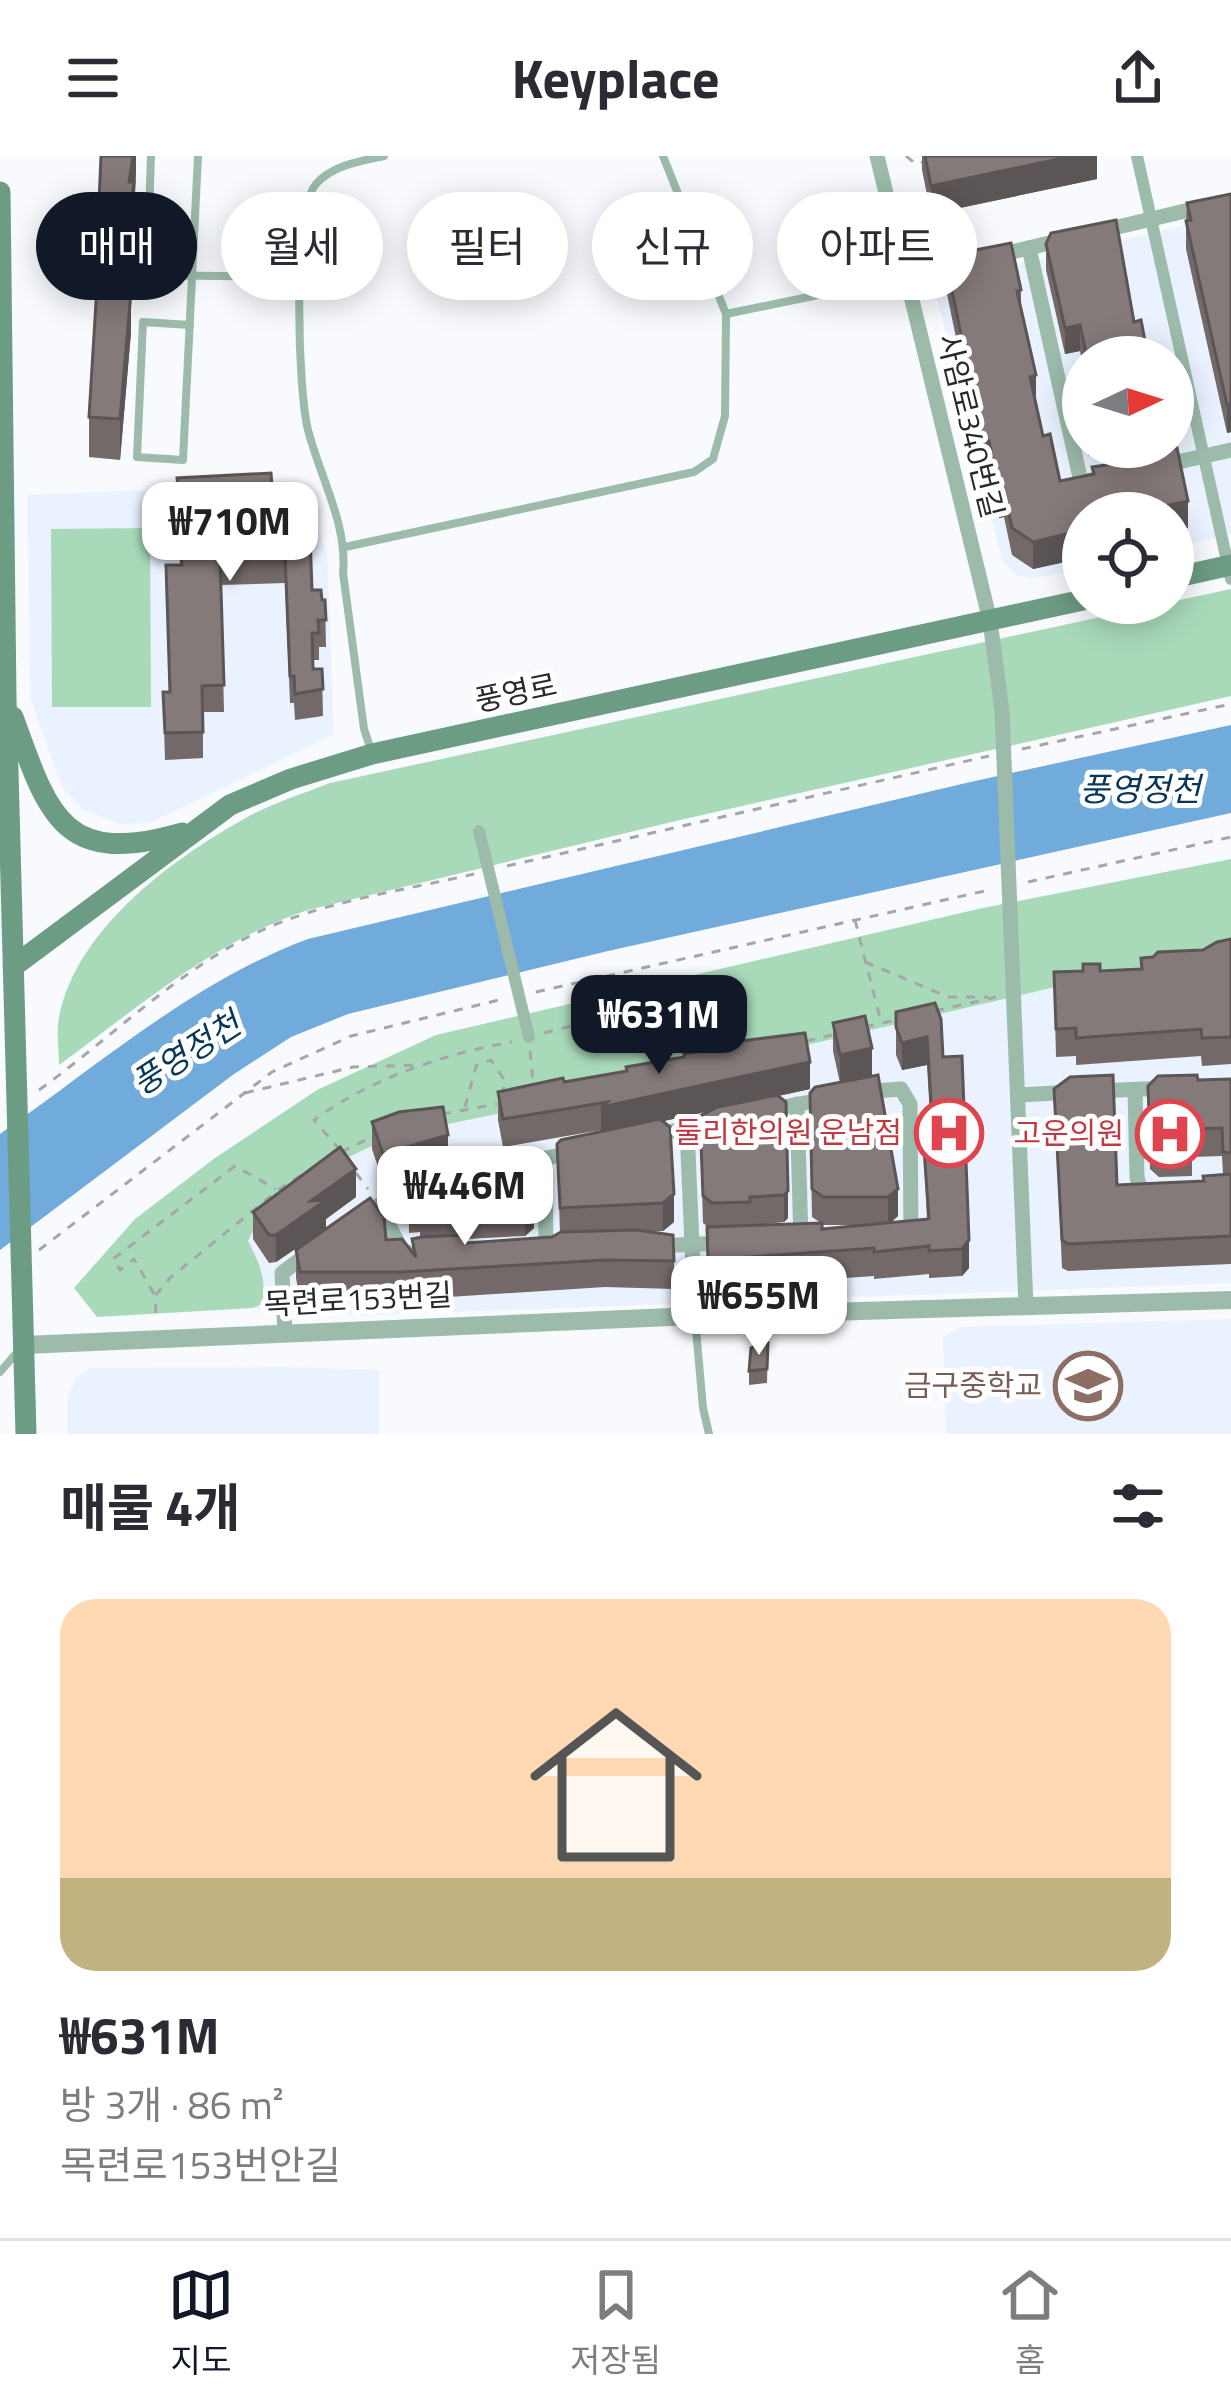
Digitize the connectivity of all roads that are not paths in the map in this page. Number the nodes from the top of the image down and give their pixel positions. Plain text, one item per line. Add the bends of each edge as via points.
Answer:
1 (151, 156) edge
2 (198, 156) edge
3 (384, 156) edge
4 (663, 156) edge
5 (877, 156) edge
6 (1137, 156) edge
7 (0, 192) edge
8 (150, 192) edge
9 (197, 192) edge
10 (311, 192) edge
11 (885, 192) edge
12 (1231, 200) edge
13 (0, 214) edge
14 (1151, 220) junction
15 (1029, 248) junction
16 (977, 260) edge
17 (192, 300) edge
18 (301, 300) edge
19 (794, 300) edge
20 (911, 300) edge
21 (726, 314) junction
22 (190, 325) junction
23 (1231, 450) edge
24 (1204, 457) junction
25 (1143, 470) edge
26 (1123, 474) edge
27 (2, 528) edge
28 (345, 547) junction
29 (1230, 570) edge
30 (1194, 575) edge
31 (1062, 604) edge
32 (990, 621) junction
33 (6, 698) junction
34 (372, 754) junction
35 (194, 830) junction
36 (479, 831) dead end
37 (6, 918) edge
38 (7, 966) edge
39 (529, 1037) road end
40 (17, 1075) edge
41 (1192, 1087) edge
42 (1135, 1090) junction
43 (1019, 1095) junction
44 (797, 1104) junction
45 (753, 1114) edge
46 (731, 1118) edge
47 (687, 1128) junction
48 (626, 1141) edge
49 (585, 1150) edge
50 (545, 1158) junction
51 (1169, 1194) edge
52 (379, 1205) junction
53 (343, 1230) edge
54 (891, 1237) edge
55 (824, 1239) edge
56 (780, 1240) edge
57 (802, 1240) junction
58 (325, 1242) edge
59 (736, 1243) edge
60 (693, 1244) junction
61 (630, 1246) edge
62 (567, 1248) edge
63 (546, 1249) junction
64 (522, 1250) edge
65 (427, 1252) edge
66 (1231, 1300) edge
67 (1026, 1307) junction
68 (695, 1316) junction
69 (285, 1334) junction
70 (25, 1345) junction
71 (0, 1372) edge
72 (26, 1434) edge
73 (709, 1434) edge

1 - 8 lane
2 - 9 lane
3 - 10 lane via 348,164
4 - 21 lane
5 - 11 street, 사암로340번길
6 - 14 street
7 - 13 main road
12 - 14 street
13 - 27 main road
14 - 15 street
14 - 24 street
15 - 16 street
15 - 26 street via 1082,482
17 - 22 lane
18 - 28 lane via 302,402
19 - 21 lane
20 - 32 street, 사암로340번길
21 - 28 lane via 725,416 718,448 702,469
22 - 22 lane via 183,460 136,458 143,322
23 - 24 street
24 - 25 street
24 - 29 street
27 - 33 main road
28 - 34 lane
29 - 30 main road
31 - 32 main road, 풍영로
32 - 34 main road, 풍영로
32 - 43 street, 사암로340번길 via 1002,711
33 - 35 main road via 46,802 67,827 108,845
33 - 37 main road
34 - 35 main road, 풍영로 via 290,779
35 - 38 main road, 풍영로
36 - 39 street
37 - 38 main road
38 - 40 main road
40 - 70 main road
41 - 42 street
42 - 43 street
42 - 51 street via 1138,1185 1149,1195
43 - 67 street, 사암로340번길
44 - 45 street
44 - 54 street via 901,1089 910,1104 914,1236
44 - 57 street
46 - 47 street
47 - 48 street
47 - 60 street
49 - 50 street
50 - 52 street via 416,1185
50 - 63 street
52 - 53 street
52 - 65 street, 목련로153번길 via 403,1252
55 - 57 street
56 - 57 street
58 - 69 street via 282,1273
59 - 60 street
60 - 61 street
60 - 68 street
62 - 63 street
63 - 64 street
66 - 67 street, 목련로153번길
67 - 68 street, 목련로153번길
68 - 69 street, 목련로153번길
68 - 73 lane
69 - 70 street, 목련로153번길
70 - 71 lane
70 - 72 main road

